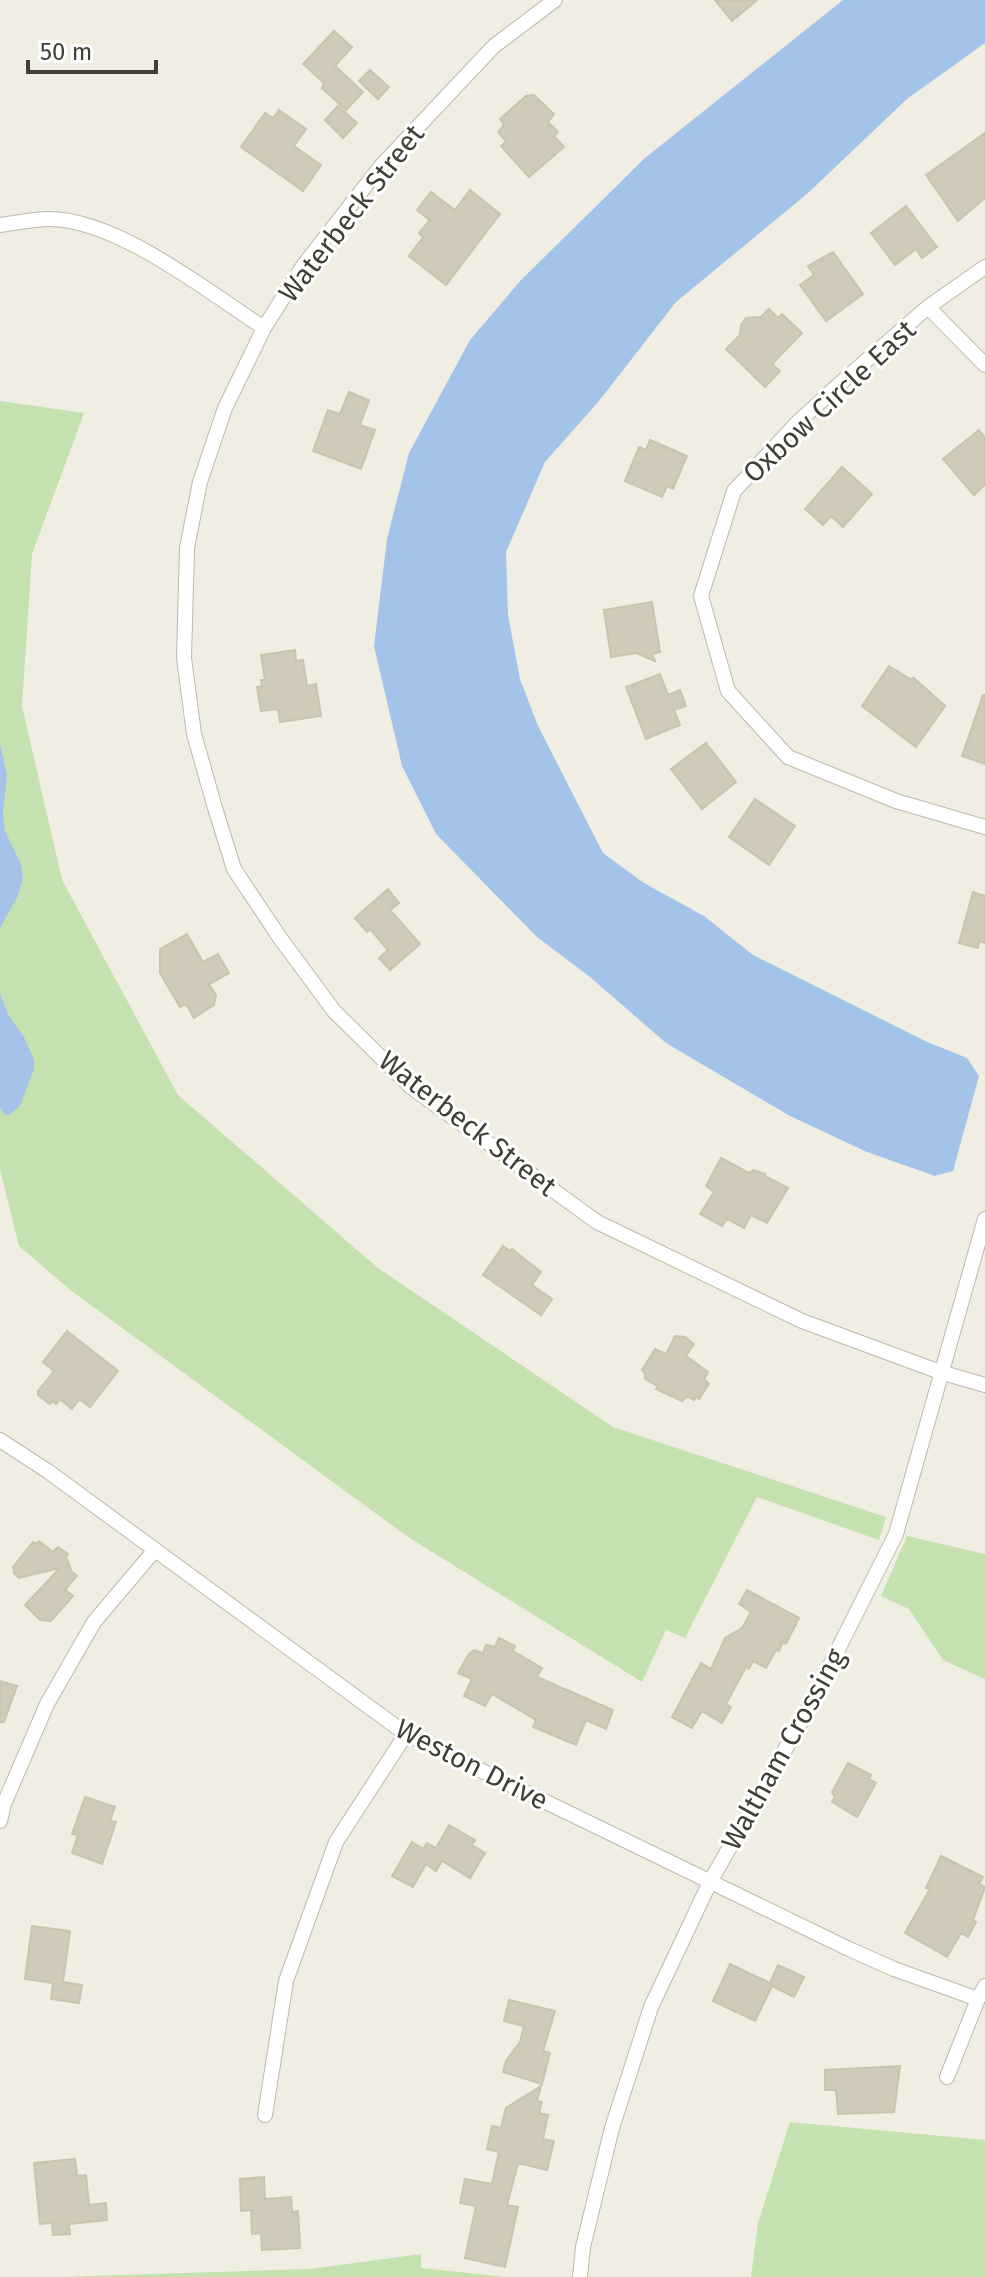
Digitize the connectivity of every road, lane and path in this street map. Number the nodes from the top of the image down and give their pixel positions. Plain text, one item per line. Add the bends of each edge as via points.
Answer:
1 (555, 0) edge
2 (0, 225) edge
3 (985, 267) edge
4 (928, 307) junction
5 (264, 328) junction
6 (985, 365) edge
7 (985, 827) edge
8 (985, 1219) edge
9 (940, 1372) junction
10 (985, 1385) edge
11 (0, 1440) edge
12 (154, 1551) junction
13 (406, 1734) junction
14 (2, 1803) edge
15 (0, 1821) edge
16 (710, 1882) junction
17 (981, 1992) edge
18 (947, 2077) dead end
19 (265, 2115) dead end
20 (580, 2277) edge

1 - 5 street, Waterbeck Street via 494,46 381,166 303,266
2 - 5 street via 50,219 90,226 142,249
3 - 4 street, Oxbow Circle East
4 - 6 street
4 - 7 street, Oxbow Circle East via 797,423 734,491 701,596 728,691 788,757 896,801
5 - 9 street, Waterbeck Street via 225,408 200,482 187,548 184,658 194,734 234,869 334,1011 411,1087 514,1163 597,1222 802,1321
8 - 9 street, Waltham Crossing
9 - 10 street, Waterbeck Street
9 - 16 street, Waltham Crossing via 896,1534 807,1711
11 - 12 street, Weston Drive
12 - 13 street, Weston Drive
12 - 14 street via 94,1622 47,1704
13 - 16 street, Weston Drive
13 - 19 street via 336,1842 286,1981
14 - 15 street
16 - 17 street, Weston Drive via 894,1969
16 - 20 street, Waltham Crossing via 651,2007 612,2128
17 - 18 street

